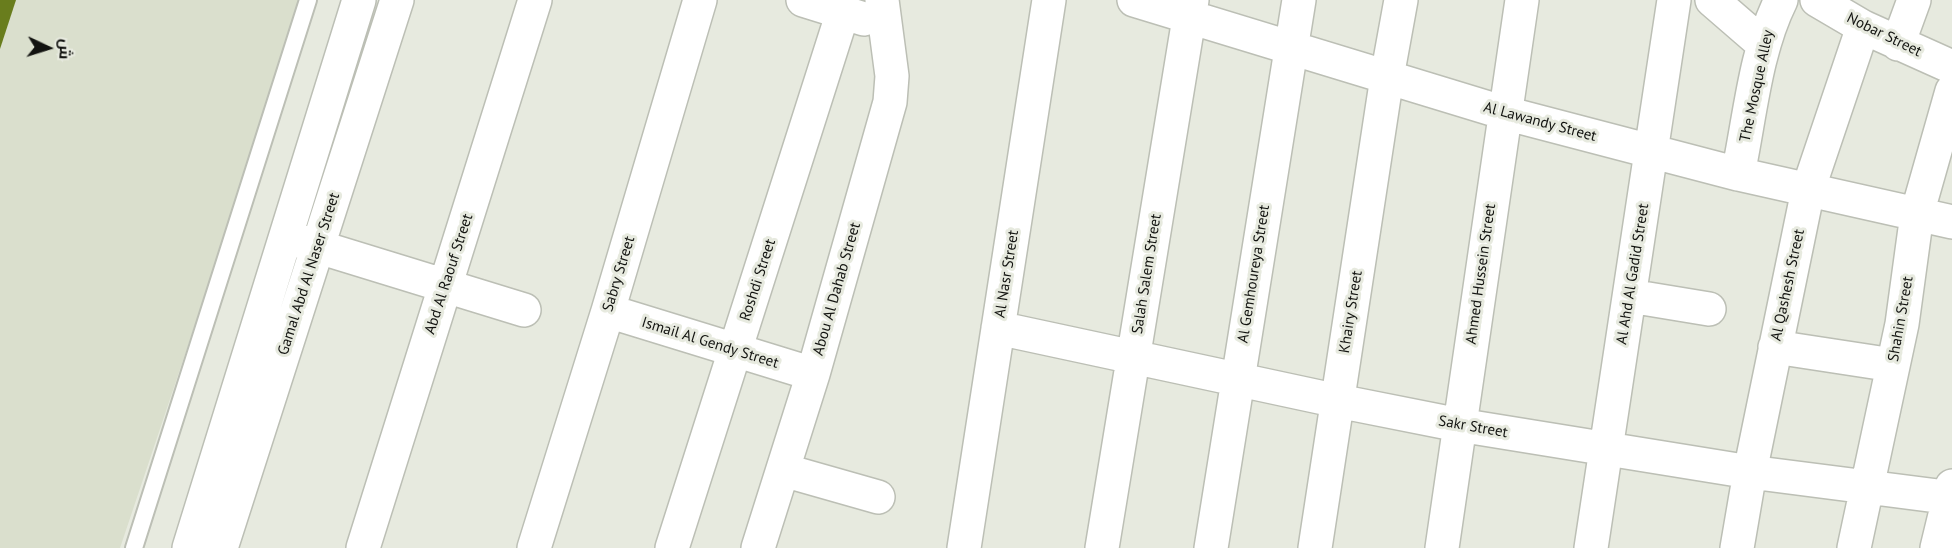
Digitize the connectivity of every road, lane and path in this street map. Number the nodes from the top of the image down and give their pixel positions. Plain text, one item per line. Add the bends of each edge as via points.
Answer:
1 (308, 0) edge
2 (359, 0) edge
3 (397, 0) edge
4 (535, 0) edge
5 (700, 0) edge
6 (803, 0) edge
7 (1049, 0) edge
8 (1134, 0) edge
9 (1299, 0) edge
10 (1401, 0) edge
11 (1522, 0) edge
12 (1674, 0) edge
13 (1712, 0) edge
14 (1781, 0) edge
15 (1817, 0) edge
16 (1914, 0) edge
17 (1191, 8) edge
18 (843, 12) junction
19 (884, 13) edge
20 (1863, 27) junction
21 (1898, 44) junction
22 (1764, 45) junction
23 (1290, 47) junction
24 (1952, 67) edge
25 (1387, 77) junction
26 (1952, 91) edge
27 (1504, 113) junction
28 (1652, 152) junction
29 (1738, 174) junction
30 (1808, 190) junction
31 (1917, 214) junction
32 (1952, 222) edge
33 (286, 237) junction
34 (318, 246) junction
35 (446, 285) junction
36 (1630, 296) junction
37 (524, 309) dead end
38 (1709, 309) dead end
39 (608, 311) junction
40 (999, 328) junction
41 (1775, 347) junction
42 (735, 350) junction
43 (1134, 357) junction
44 (1893, 365) junction
45 (813, 374) junction
46 (1238, 379) junction
47 (1338, 401) junction
48 (1459, 425) junction
49 (1606, 450) junction
50 (783, 470) junction
51 (1750, 472) junction
52 (1867, 488) junction
53 (1951, 494) edge
54 (878, 497) dead end
55 (134, 548) edge
56 (189, 548) edge
57 (221, 548) edge
58 (363, 548) edge
59 (534, 548) edge
60 (672, 548) edge
61 (758, 548) edge
62 (964, 548) edge
63 (1102, 548) edge
64 (1211, 548) edge
65 (1315, 548) edge
66 (1442, 548) edge
67 (1592, 548) edge
68 (1737, 548) edge
69 (1854, 548) edge
70 (1937, 548) edge

1 - 55 lane
2 - 33 street
3 - 34 street, Gamal Abd Al Naser Street
4 - 35 street, Abd Al Raouf Street
5 - 39 street, Sabry Street
6 - 18 street
7 - 40 street, Al Nasr Street
8 - 17 street, Al Lawandy Street
9 - 23 street, Al Gemhoureya Street
10 - 25 street, Khairy Street
11 - 27 street, Ahmed Hussein Street
12 - 28 street, Al Ahd Al Gadid Street
13 - 22 street
14 - 22 street, The Mosque Alley
15 - 20 street, Nobar Street
16 - 21 street
17 - 23 street, Al Lawandy Street
17 - 43 street, Salah Salem Street
18 - 19 street
18 - 42 street, Roshdi Street
19 - 45 street, Abou Al Dahab Street via 892,76 890,102
20 - 21 street, Nobar Street
20 - 30 street, Al Qashesh Street
21 - 24 street, Nobar Street
22 - 29 street, The Mosque Alley
23 - 25 street, Al Lawandy Street
23 - 46 street, Al Gemhoureya Street
25 - 27 street, Al Lawandy Street
25 - 47 street, Khairy Street
26 - 31 street, Shahin Street
27 - 28 street, Al Lawandy Street
27 - 48 street, Ahmed Hussein Street
28 - 29 street, Al Lawandy Street
28 - 36 street, Al Ahd Al Gadid Street
29 - 30 street, Al Lawandy Street
30 - 31 street, Al Lawandy Street
30 - 41 street, Al Qashesh Street
31 - 32 street, Al Lawandy Street
31 - 44 street, Shahin Street
33 - 34 street
33 - 56 street
34 - 35 street
34 - 57 street, Gamal Abd Al Naser Street
35 - 37 street
35 - 58 street, Abd Al Raouf Street
36 - 38 street
36 - 49 street, Al Ahd Al Gadid Street
39 - 42 street, Ismail Al Gendy Street
39 - 59 street, Sabry Street
40 - 43 street, Sakr Street
40 - 62 street, Al Nasr Street
41 - 44 street
41 - 51 street, Al Qashesh Street
42 - 45 street, Ismail Al Gendy Street
42 - 60 street, Roshdi Street
43 - 46 street, Sakr Street
43 - 63 street, Salah Salem Street
44 - 52 street, Shahin Street
45 - 50 street, Abou Al Dahab Street
46 - 47 street, Sakr Street
46 - 64 street, Al Gemhoureya Street
47 - 48 street, Sakr Street
47 - 65 street, Khairy Street
48 - 49 street, Sakr Street
48 - 66 street, Ahmed Hussein Street
49 - 51 street, Sakr Street
49 - 67 street, Al Ahd Al Gadid Street
50 - 54 street
50 - 61 street, Abou Al Dahab Street
51 - 52 street, Sakr Street
51 - 68 street, Al Qashesh Street
52 - 53 street, Sakr Street
52 - 69 street, Shahin Street
53 - 70 street

